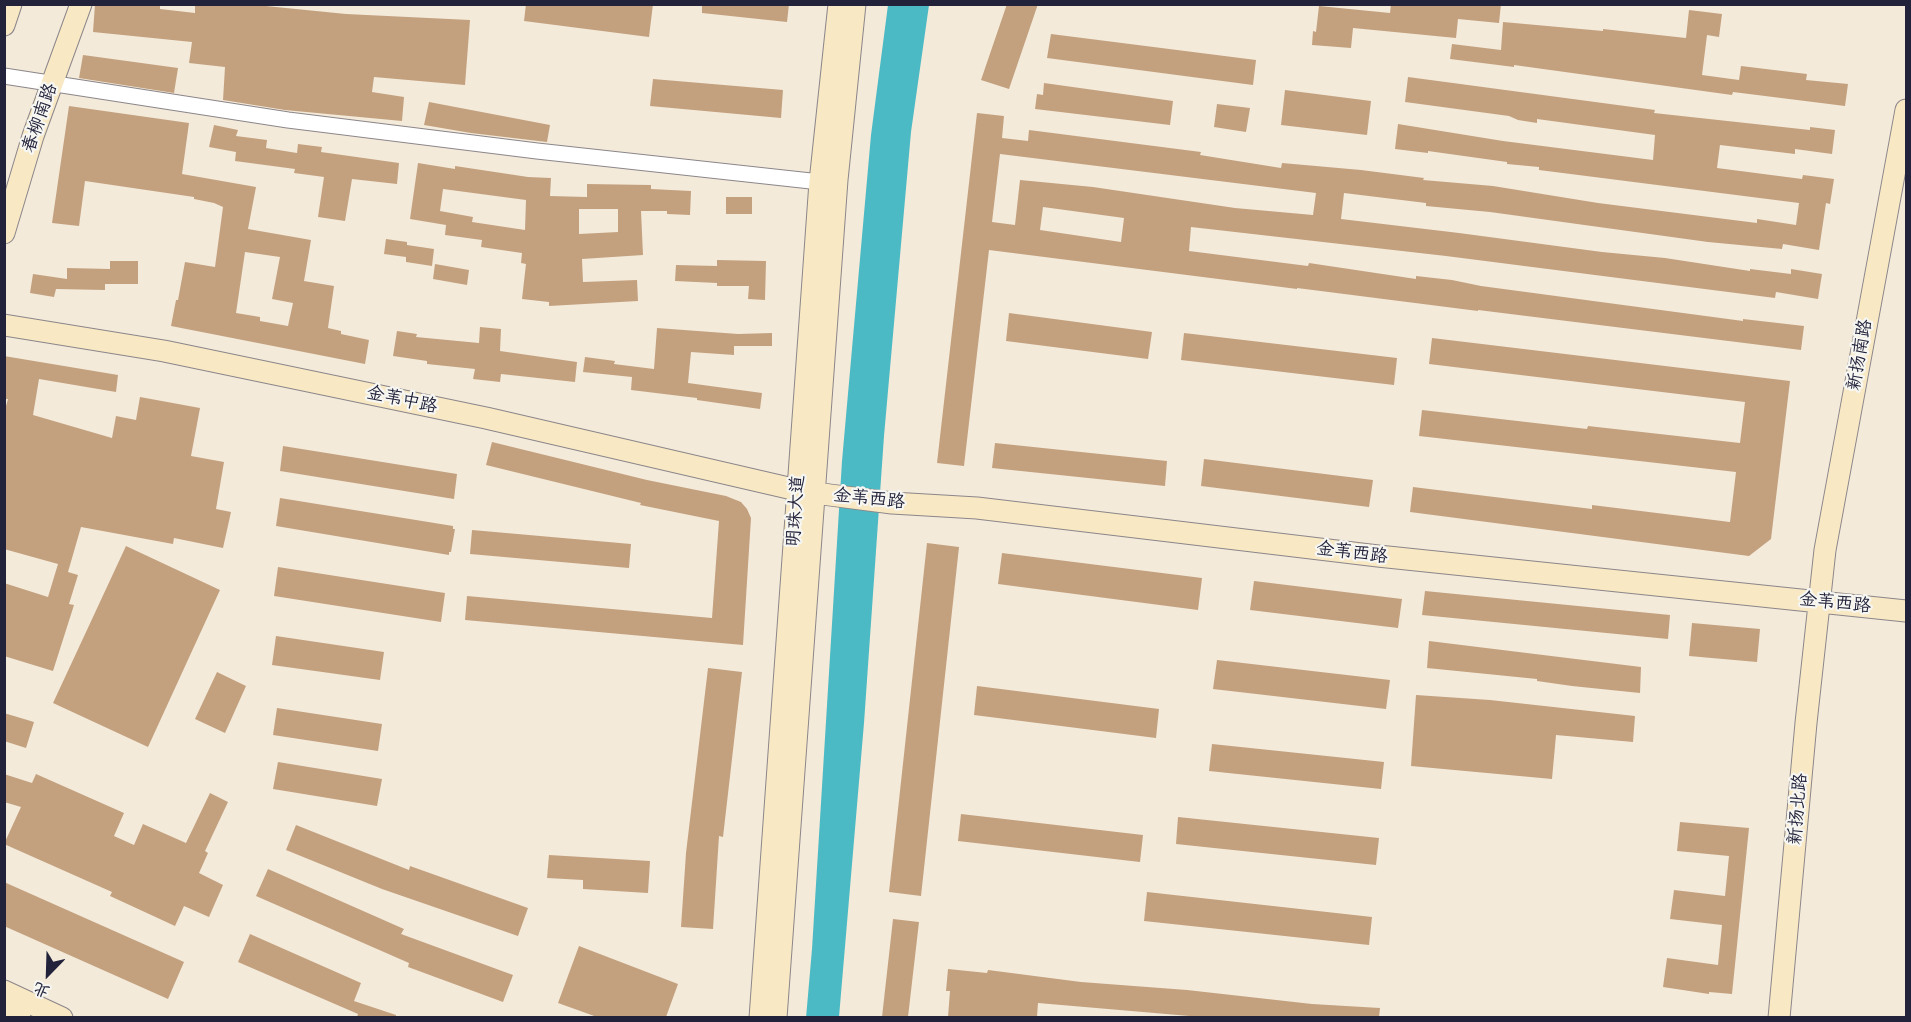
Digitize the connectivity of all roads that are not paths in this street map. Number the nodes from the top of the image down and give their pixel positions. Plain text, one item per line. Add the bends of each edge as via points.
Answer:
1 (11, 4) edge
2 (81, 4) edge
3 (839, 4) edge
4 (855, 4) edge
5 (4, 25) edge
6 (4, 76) edge
7 (52, 83) junction
8 (1906, 110) edge
9 (820, 182) junction
10 (4, 232) edge
11 (4, 325) edge
12 (814, 492) junction
13 (1819, 601) junction
14 (1906, 611) edge
15 (4, 991) edge
16 (4, 1011) edge
17 (20, 1017) edge
18 (62, 1017) edge
19 (760, 1017) edge
20 (776, 1017) edge
21 (1779, 1017) edge

1 - 5 street
2 - 7 street, 春柳南路
3 - 9 street, 明珠大道
4 - 12 street, 明珠大道 via 837,180
6 - 7 street
7 - 9 street via 288,120
7 - 10 street, 春柳南路
8 - 13 street, 新扬南路
9 - 12 street, 明珠大道
11 - 12 street, 金苇中路 via 164,351
12 - 13 street, 金苇西路
12 - 19 street, 明珠大道
12 - 20 street, 明珠大道
13 - 14 street, 金苇西路
13 - 21 street, 新扬北路
15 - 18 street
16 - 17 street

